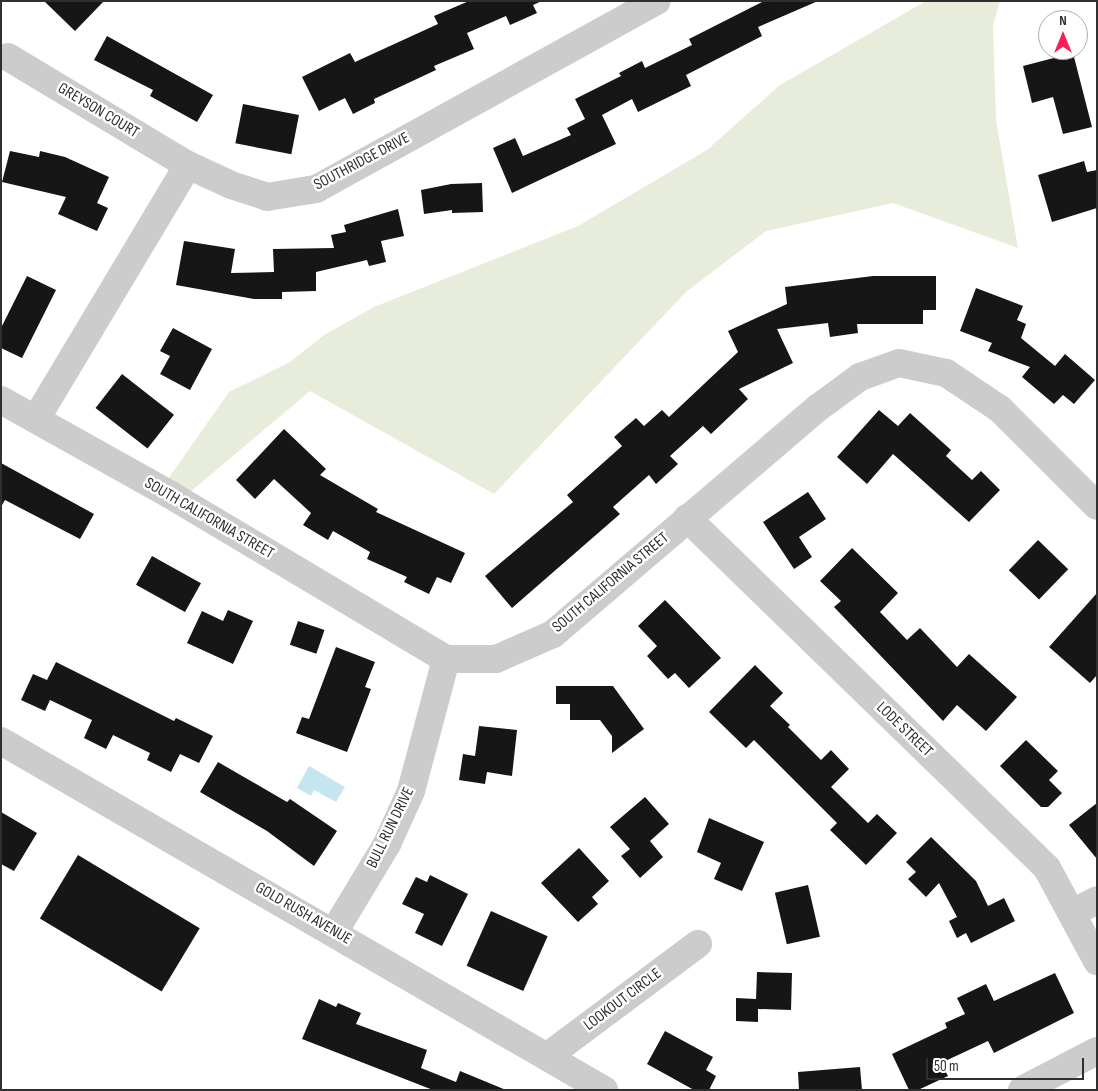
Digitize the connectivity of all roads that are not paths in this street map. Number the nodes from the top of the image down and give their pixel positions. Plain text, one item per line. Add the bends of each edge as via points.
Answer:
1 (656, 1) edge
2 (8, 57) dead end
3 (188, 165) junction
4 (1, 400) edge
5 (36, 419) junction
6 (1097, 506) edge
7 (687, 518) junction
8 (446, 659) junction
9 (1, 740) edge
10 (1097, 900) edge
11 (1072, 913) junction
12 (334, 932) junction
13 (698, 944) dead end
14 (1097, 961) edge
15 (1097, 1052) edge
16 (549, 1055) junction
17 (604, 1090) edge
18 (1022, 1090) edge

1 - 3 street, SOUTHRIDGE DRIVE via 316,189 267,198
2 - 3 street, GREYSON COURT
3 - 5 street
4 - 5 street, SOUTH CALIFORNIA STREET
5 - 8 street, SOUTH CALIFORNIA STREET
6 - 7 street, SOUTH CALIFORNIA STREET via 1000,409 946,373 899,363 860,378 819,407
7 - 8 street, SOUTH CALIFORNIA STREET via 553,634 496,659
7 - 11 street, LODE STREET via 1047,868
8 - 12 street, BULL RUN DRIVE via 411,791 386,844
9 - 12 street, GOLD RUSH AVENUE
10 - 11 street
11 - 14 street, LODE STREET
12 - 16 street, GOLD RUSH AVENUE
13 - 16 street, LOOKOUT CIRCLE
15 - 18 street
16 - 17 street, GOLD RUSH AVENUE

